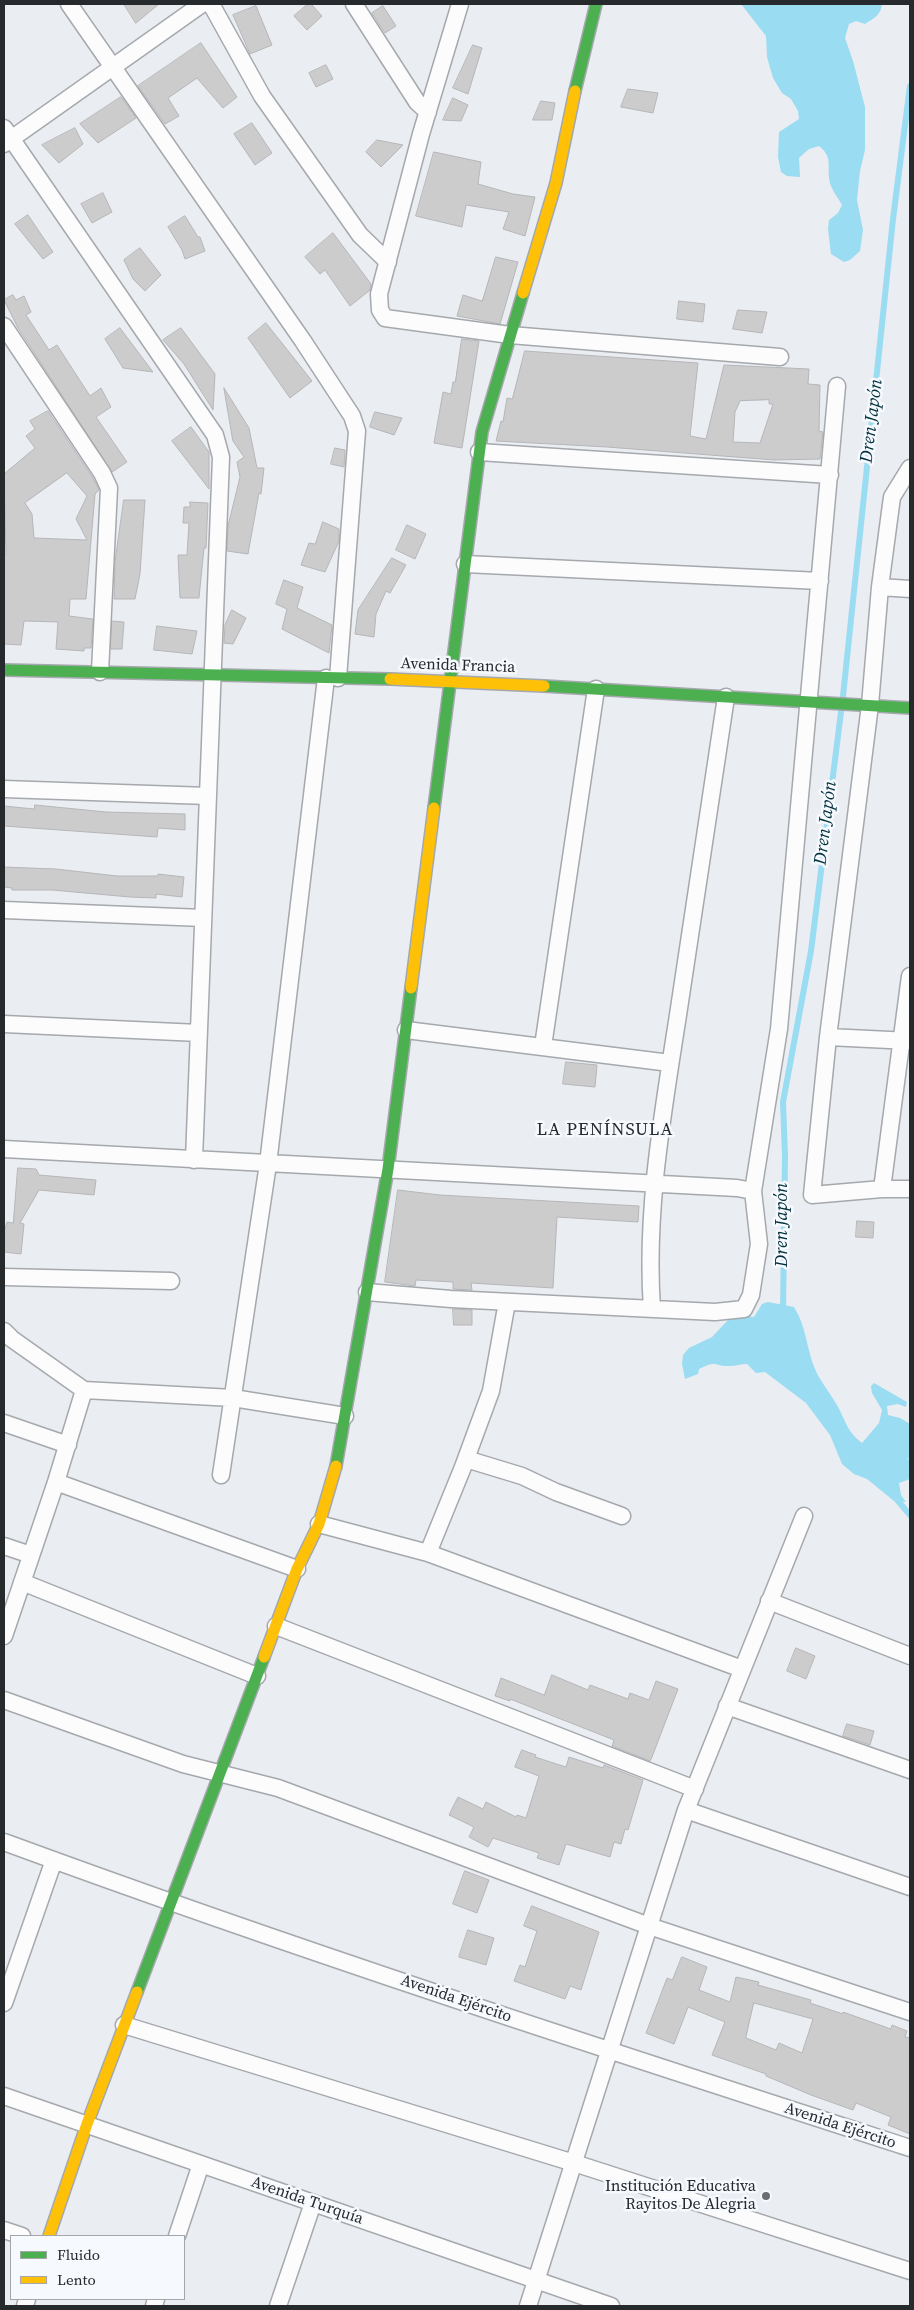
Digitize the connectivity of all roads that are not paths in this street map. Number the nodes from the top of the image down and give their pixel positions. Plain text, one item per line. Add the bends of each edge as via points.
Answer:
1 (69, 4) edge
2 (202, 4) edge
3 (211, 4) edge
4 (354, 4) edge
5 (460, 4) edge
6 (596, 4) edge
7 (112, 68) junction
8 (428, 112) junction
9 (6, 137) edge
10 (388, 262) junction
11 (4, 326) edge
12 (510, 335) junction
13 (780, 357) dead end
14 (837, 386) dead end
15 (479, 452) junction
16 (910, 468) edge
17 (830, 475) junction
18 (466, 564) junction
19 (820, 581) junction
20 (880, 587) junction
21 (910, 589) edge
22 (4, 670) edge
23 (100, 672) junction
24 (212, 675) junction
25 (332, 678) junction
26 (451, 681) junction
27 (596, 689) junction
28 (726, 697) junction
29 (815, 702) junction
30 (866, 705) junction
31 (910, 708) edge
32 (4, 789) edge
33 (208, 796) junction
34 (4, 910) edge
35 (204, 918) junction
36 (910, 976) edge
37 (4, 1024) edge
38 (406, 1030) junction
39 (199, 1033) junction
40 (828, 1037) junction
41 (906, 1041) edge
42 (543, 1046) junction
43 (670, 1063) junction
44 (4, 1149) edge
45 (194, 1160) junction
46 (268, 1164) junction
47 (388, 1169) junction
48 (655, 1184) junction
49 (882, 1189) junction
50 (910, 1189) edge
51 (753, 1191) junction
52 (4, 1277) edge
53 (171, 1281) dead end
54 (367, 1292) junction
55 (507, 1302) junction
56 (652, 1309) junction
57 (4, 1331) edge
58 (84, 1390) junction
59 (233, 1398) junction
60 (345, 1416) junction
61 (4, 1423) edge
62 (68, 1445) junction
63 (466, 1459) junction
64 (221, 1475) dead end
65 (56, 1482) junction
66 (622, 1516) dead end
67 (804, 1516) dead end
68 (319, 1524) junction
69 (4, 1546) edge
70 (428, 1552) junction
71 (31, 1555) junction
72 (297, 1569) junction
73 (22, 1582) junction
74 (769, 1601) junction
75 (276, 1626) junction
76 (4, 1636) edge
77 (910, 1656) edge
78 (742, 1669) junction
79 (257, 1676) junction
80 (4, 1700) edge
81 (727, 1706) junction
82 (910, 1770) edge
83 (220, 1775) junction
84 (695, 1788) junction
85 (686, 1810) junction
86 (4, 1842) edge
87 (54, 1860) junction
88 (910, 1887) edge
89 (171, 1903) junction
90 (649, 1926) junction
91 (4, 2003) edge
92 (910, 2012) edge
93 (124, 2025) junction
94 (610, 2051) junction
95 (4, 2096) edge
96 (87, 2124) junction
97 (910, 2148) edge
98 (574, 2163) junction
99 (202, 2164) junction
100 (313, 2203) junction
101 (4, 2230) edge
102 (19, 2235) edge
103 (49, 2235) edge
104 (177, 2235) edge
105 (910, 2270) edge
106 (537, 2281) junction
107 (278, 2306) edge
108 (528, 2306) edge
109 (611, 2306) edge

1 - 7 street
2 - 7 street
3 - 10 street via 262,96 360,235
4 - 8 street via 417,102
5 - 8 street
6 - 12 street via 556,183
7 - 9 street
7 - 25 street via 352,416 357,431
8 - 10 street
9 - 24 street via 215,435 221,457
10 - 12 street via 379,294 380,310 385,318
11 - 23 street via 109,488
12 - 13 street
12 - 15 street
14 - 17 street
15 - 17 street
15 - 18 street
16 - 20 street via 892,497
17 - 19 street
18 - 19 street
18 - 26 street
19 - 29 street
20 - 21 street
20 - 30 street
22 - 23 street, Avenida Francia
23 - 24 street, Avenida Francia
24 - 25 street, Avenida Francia
24 - 33 street
25 - 26 street, Avenida Francia
25 - 46 street
26 - 27 street, Avenida Francia
26 - 38 street
27 - 28 street, Avenida Francia
27 - 42 street
28 - 29 street, Avenida Francia
28 - 43 street
29 - 30 street, Avenida Francia
29 - 51 street via 779,1029
30 - 31 street, Avenida Francia
30 - 40 street
32 - 33 street
33 - 35 street
34 - 35 street
35 - 39 street
36 - 41 street
37 - 39 street
38 - 42 street
38 - 47 street
39 - 45 street
40 - 41 street
40 - 49 street via 812,1195
41 - 49 street
42 - 43 street
43 - 48 street
44 - 45 street
45 - 46 street
46 - 47 street
46 - 59 street
47 - 48 street
47 - 54 street
48 - 51 street
48 - 56 street via 649,1266
49 - 50 street
51 - 56 street via 758,1244 751,1295 744,1309 715,1312
52 - 53 street
54 - 55 street
54 - 60 street
55 - 56 street
55 - 63 street via 491,1392
57 - 58 street
58 - 59 street
58 - 62 street
59 - 60 street
59 - 64 street
60 - 68 street via 336,1465
61 - 62 street
62 - 65 street
63 - 66 street via 522,1476
63 - 70 street
65 - 71 street
65 - 72 street
67 - 74 street
68 - 70 street
68 - 72 street
69 - 71 street
70 - 78 street
71 - 73 street
72 - 75 street
73 - 76 street
73 - 79 street
74 - 77 street
74 - 78 street
75 - 79 street
75 - 84 street
78 - 81 street
79 - 83 street
80 - 83 street
81 - 82 street
81 - 84 street
83 - 89 street
83 - 90 street via 278,1788
84 - 85 street
85 - 88 street
85 - 90 street
86 - 87 street, Avenida Ejército
87 - 89 street, Avenida Ejército
87 - 91 street
89 - 93 street
89 - 94 street, Avenida Ejército
90 - 92 street
90 - 94 street
93 - 96 street
93 - 98 street
94 - 97 street, Avenida Ejército
94 - 98 street
95 - 96 street, Avenida Turquía
96 - 99 street, Avenida Turquía
96 - 103 street
98 - 105 street
98 - 106 street
99 - 100 street, Avenida Turquía
99 - 104 street
100 - 106 street, Avenida Turquía
100 - 107 street
101 - 102 street
106 - 108 street
106 - 109 street, Avenida Turquía

